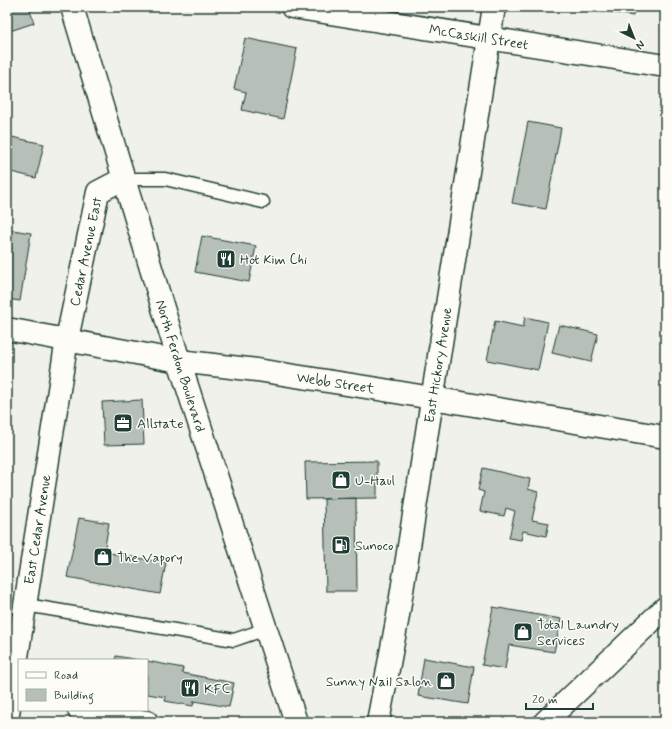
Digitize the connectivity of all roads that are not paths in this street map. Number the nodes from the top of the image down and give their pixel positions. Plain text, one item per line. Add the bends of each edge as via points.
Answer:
1 (72, 7) edge
2 (292, 7) edge
3 (494, 7) edge
4 (489, 39) junction
5 (665, 66) edge
6 (123, 179) junction
7 (263, 202) dead end
8 (7, 329) edge
9 (67, 339) junction
10 (179, 361) junction
11 (432, 398) junction
12 (665, 437) edge
13 (26, 605) junction
14 (665, 608) edge
15 (266, 629) junction
16 (20, 659) edge
17 (18, 673) edge
18 (15, 699) edge
19 (85, 711) edge
20 (7, 720) edge
21 (147, 722) edge
22 (296, 722) edge
23 (378, 722) edge
24 (545, 722) edge

1 - 6 street, North Ferdon Boulevard
2 - 4 street, McCaskill Street
3 - 4 street, East Hickory Avenue
4 - 5 street, McCaskill Street
4 - 11 street, East Hickory Avenue
6 - 7 lane via 165,179
6 - 9 street, Cedar Avenue East via 98,192
6 - 10 street, North Ferdon Boulevard
8 - 9 street, Webb Street
9 - 10 street, Webb Street
9 - 13 street, East Cedar Avenue
10 - 11 street, Webb Street via 257,370
10 - 15 street, North Ferdon Boulevard
11 - 12 street, Webb Street
11 - 23 street, East Hickory Avenue via 398,616
13 - 15 lane via 234,640
13 - 16 street, East Cedar Avenue
14 - 24 street
15 - 22 street, North Ferdon Boulevard
17 - 18 street, East Cedar Avenue
18 - 20 street, East Cedar Avenue
19 - 21 street

